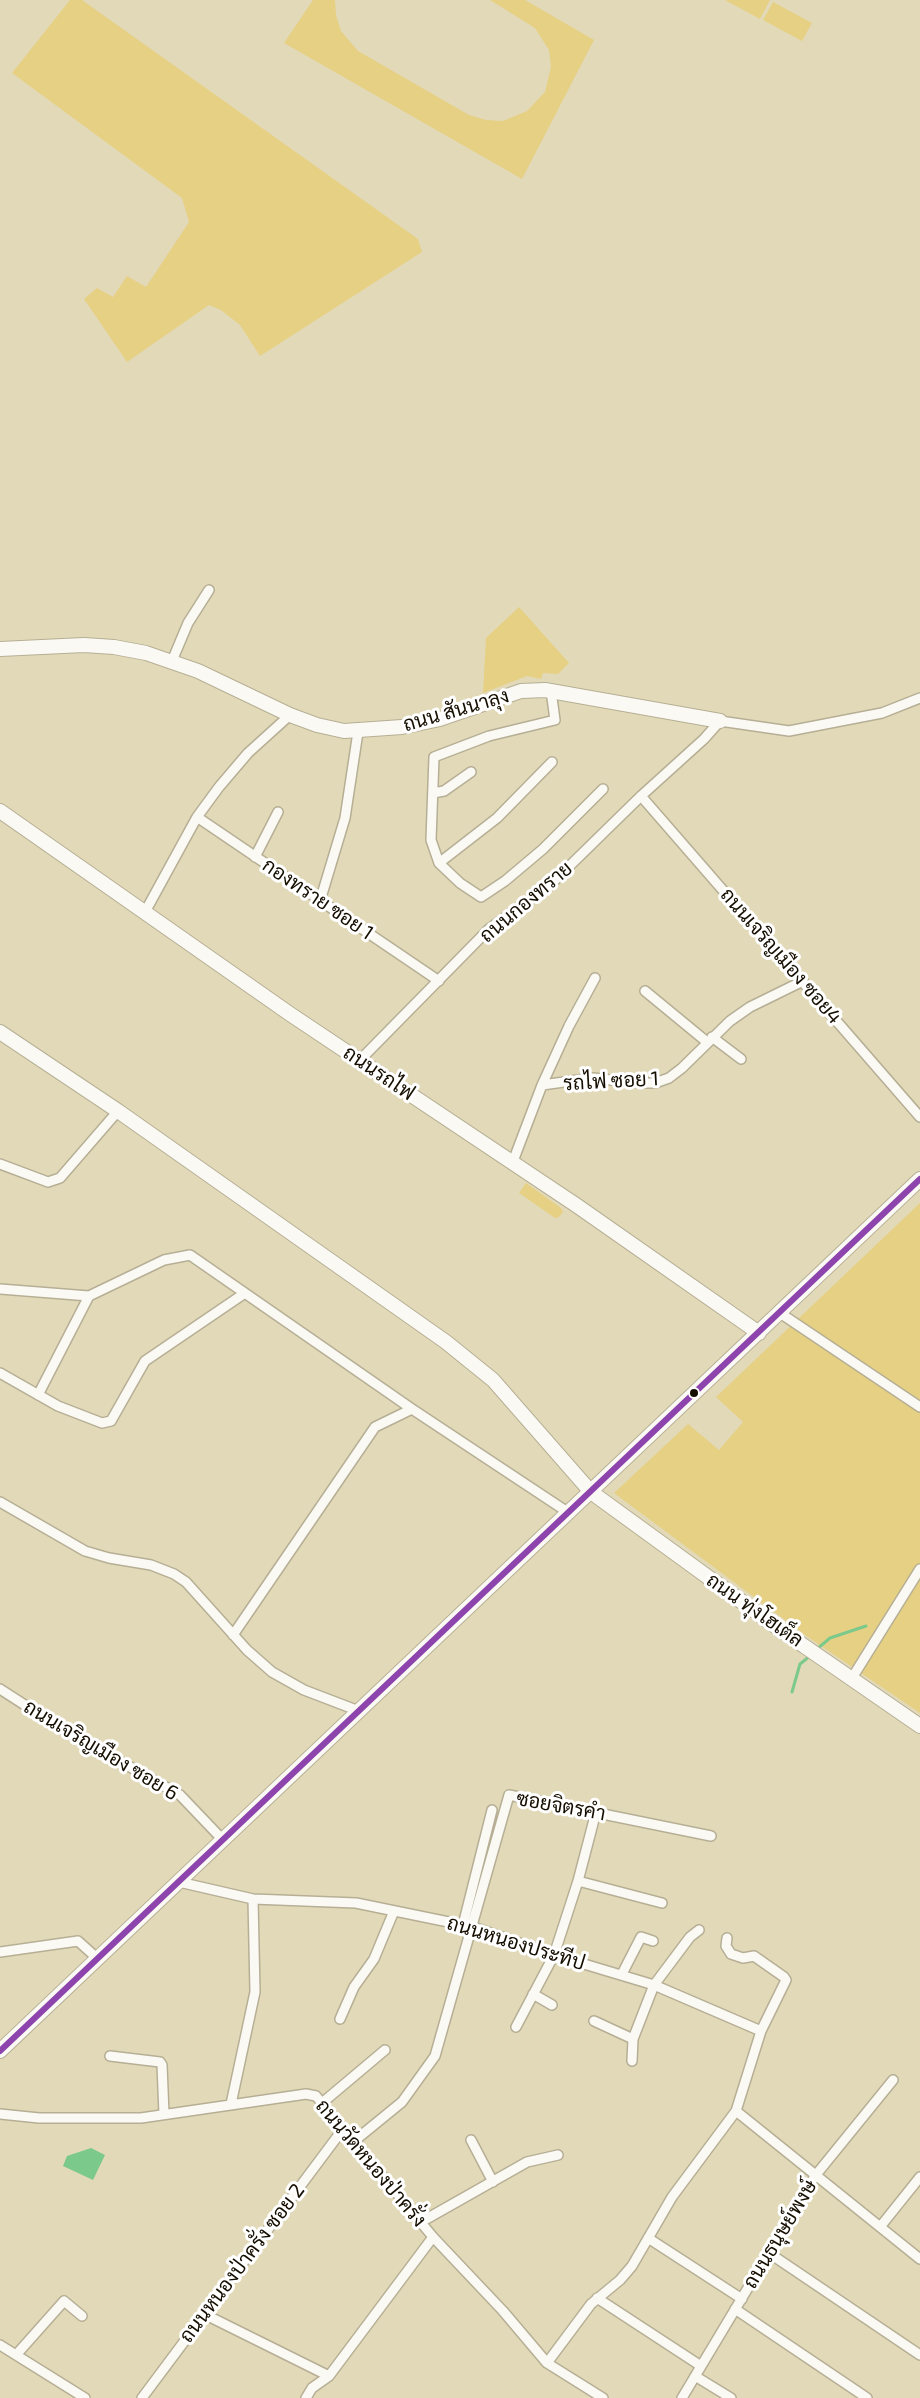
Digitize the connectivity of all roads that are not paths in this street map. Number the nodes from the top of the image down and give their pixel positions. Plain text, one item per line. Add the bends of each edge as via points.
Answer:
1 (209, 590) dead end
2 (0, 649) edge
3 (172, 661) junction
4 (554, 691) junction
5 (920, 698) edge
6 (290, 715) junction
7 (720, 721) junction
8 (358, 732) junction
9 (552, 762) dead end
10 (471, 772) dead end
11 (603, 789) dead end
12 (433, 793) junction
13 (641, 796) junction
14 (0, 811) edge
15 (278, 812) dead end
16 (197, 817) junction
17 (255, 857) junction
18 (439, 863) junction
19 (320, 901) junction
20 (145, 912) junction
21 (595, 978) dead end
22 (439, 981) junction
23 (803, 981) junction
24 (645, 991) dead end
25 (0, 1032) edge
26 (709, 1039) junction
27 (741, 1059) dead end
28 (360, 1060) junction
29 (542, 1085) junction
30 (118, 1111) junction
31 (920, 1117) edge
32 (0, 1164) edge
33 (512, 1164) junction
34 (920, 1179) edge
35 (0, 1289) edge
36 (245, 1293) junction
37 (89, 1296) junction
38 (780, 1313) junction
39 (759, 1333) junction
40 (0, 1373) edge
41 (38, 1395) junction
42 (920, 1407) edge
43 (411, 1409) junction
44 (578, 1475) junction
45 (609, 1476) junction
46 (591, 1492) junction
47 (0, 1502) edge
48 (571, 1511) junction
49 (920, 1569) edge
50 (233, 1635) junction
51 (852, 1677) junction
52 (0, 1689) edge
53 (359, 1712) junction
54 (920, 1726) edge
55 (492, 1810) dead end
56 (596, 1812) junction
57 (711, 1836) dead end
58 (223, 1840) junction
59 (179, 1881) junction
60 (578, 1881) junction
61 (253, 1899) junction
62 (662, 1903) dead end
63 (394, 1911) junction
64 (468, 1926) junction
65 (699, 1930) dead end
66 (727, 1938) dead end
67 (653, 1941) dead end
68 (0, 1952) edge
69 (554, 1955) junction
70 (98, 1959) junction
71 (622, 1974) junction
72 (654, 1985) junction
73 (534, 1994) junction
74 (552, 2005) dead end
75 (340, 2019) dead end
76 (594, 2021) dead end
77 (516, 2027) dead end
78 (761, 2031) junction
79 (633, 2039) junction
80 (385, 2050) dead end
81 (0, 2051) edge
82 (110, 2056) dead end
83 (632, 2061) dead end
84 (893, 2080) dead end
85 (322, 2103) junction
86 (231, 2104) junction
87 (736, 2111) junction
88 (0, 2114) edge
89 (164, 2114) junction
90 (343, 2129) junction
91 (471, 2140) dead end
92 (353, 2142) junction
93 (558, 2155) dead end
94 (815, 2176) junction
95 (920, 2177) edge
96 (493, 2182) junction
97 (421, 2222) junction
98 (880, 2227) junction
99 (433, 2237) junction
100 (648, 2238) junction
101 (769, 2253) junction
102 (920, 2259) edge
103 (597, 2298) junction
104 (742, 2299) junction
105 (735, 2309) junction
106 (204, 2314) junction
107 (82, 2316) dead end
108 (0, 2345) edge
109 (16, 2355) junction
110 (920, 2355) edge
111 (547, 2363) junction
112 (701, 2366) junction
113 (330, 2376) junction
114 (695, 2376) junction
115 (69, 2389) junction
116 (851, 2394) edge
117 (62, 2398) edge
118 (86, 2398) edge
119 (142, 2398) edge
120 (306, 2398) edge
121 (603, 2398) edge
122 (682, 2398) edge
123 (731, 2398) edge
124 (867, 2398) edge

1 - 3 street via 188,623
2 - 3 main road, ถนน สันนาลุง via 114,647
3 - 6 main road, ถนน สันนาลุง
4 - 7 main road, ถนน สันนาลุง
4 - 8 main road, ถนน สันนาลุง via 521,691 440,719
4 - 12 street via 555,720 489,736 434,757
5 - 7 street, ถนน สันนาลุง via 882,713 789,731
6 - 8 main road, ถนน สันนาลุง via 344,732
6 - 16 street via 248,753
7 - 13 street, ถนนกองทราย
8 - 19 street via 345,818
9 - 18 street via 497,818
10 - 12 street via 444,791
11 - 18 street via 543,849 481,897
12 - 18 street via 431,840
13 - 22 street, ถนนกองทราย via 548,887 489,929
13 - 23 street, ถนนเจริญเมือง ซอย4
14 - 20 main road, ถนนรถไฟ
15 - 17 street
16 - 17 street, กองทราย ซอย 1
16 - 20 street
17 - 19 street, กองทราย ซอย 1
19 - 22 street, กองทราย ซอย 1
20 - 28 main road, ถนนรถไฟ
21 - 29 street
22 - 28 street, ถนนกองทราย
23 - 26 street, รถไฟ ซอย 1 via 750,1007
23 - 31 street, ถนนเจริญเมือง ซอย4
24 - 26 street
25 - 30 main road, ถนน ทุ่งโฮเต็ล
26 - 27 street
26 - 29 street, รถไฟ ซอย 1 via 682,1068 655,1083 593,1078
28 - 33 main road, ถนนรถไฟ
29 - 33 street, รถไฟ ซอย 1
30 - 32 street via 60,1178 48,1182
30 - 44 main road, ถนน ทุ่งโฮเต็ล via 454,1348 494,1380
33 - 39 main road, ถนนรถไฟ
34 - 38 main road
35 - 37 street
36 - 37 street via 190,1255 179,1255
36 - 41 street via 145,1361 111,1421 102,1423
36 - 43 street
37 - 41 street
38 - 39 main road
38 - 42 street
39 - 45 main road
40 - 41 street
43 - 48 street
43 - 50 street via 375,1427
44 - 45 main road
44 - 46 main road, ถนน ทุ่งโฮเต็ล
44 - 48 main road via 577,1498
45 - 46 main road
46 - 48 main road
46 - 51 main road, ถนน ทุ่งโฮเต็ล
47 - 50 street via 85,1551 174,1574 186,1582
48 - 53 main road
49 - 51 street
50 - 53 street via 258,1662 286,1681
51 - 54 main road, ถนน ทุ่งโฮเต็ล
52 - 58 street, ถนนเจริญเมือง ซอย 6 via 180,1795
53 - 58 main road
55 - 64 street
56 - 57 street, ซอยจิตรคำ
56 - 60 street
56 - 64 street, ซอยจิตรคำ via 509,1795
58 - 59 main road
59 - 61 street, ถนนหนองประทีป
59 - 70 main road
60 - 62 street
60 - 69 street
61 - 63 street, ถนนหนองประทีป via 356,1903
61 - 86 street via 255,1992
63 - 64 street, ถนนหนองประทีป
63 - 75 street via 374,1959 354,1987
64 - 69 street, ถนนหนองประทีป
64 - 92 street via 435,2056 402,2102
65 - 72 street
66 - 78 street via 731,1954 754,1956 785,1978
67 - 71 street via 641,1937
68 - 70 street via 78,1941
69 - 71 street, ถนนหนองประทีป
69 - 73 street
70 - 81 main road
71 - 72 street, ถนนหนองประทีป
72 - 78 street, ถนนหนองประทีป
72 - 79 street
73 - 74 street
73 - 77 street
76 - 79 street
78 - 87 street
79 - 83 street
80 - 85 street
82 - 89 street via 160,2062
84 - 94 street, ถนนธนุษย์พงษ์
85 - 86 street, ถนนวัดหนองป่าครั่ง via 316,2096 306,2094
85 - 90 street, ถนนวัดหนองป่าครั่ง
86 - 89 street, ถนนวัดหนองป่าครั่ง
87 - 94 street
87 - 100 street via 672,2197
88 - 89 street, ถนนวัดหนองป่าครั่ง via 39,2118
90 - 92 street, ถนนวัดหนองป่าครั่ง
90 - 106 street, ถนนหนองป่าครั่ง ซอย 2
91 - 96 street
92 - 97 street, ถนนวัดหนองป่าครั่ง
93 - 96 street via 527,2162
94 - 98 street
94 - 101 street, ถนนธนุษย์พงษ์
95 - 98 street
96 - 97 street
97 - 99 street, ถนนวัดหนองป่าครั่ง
98 - 102 street
99 - 111 street, ถนนวัดหนองป่าครั่ง
99 - 113 street
100 - 103 street via 632,2266
100 - 104 street
101 - 104 street, ถนนธนุษย์พงษ์
101 - 110 street
103 - 111 street
103 - 112 street
104 - 105 street, ถนนธนุษย์พงษ์
105 - 112 street, ถนนธนุษย์พงษ์
105 - 116 street
106 - 113 street
106 - 119 street, ถนนหนองป่าครั่ง ซอย 2
107 - 109 street via 64,2301
108 - 109 street
109 - 115 street
111 - 121 street, ถนนวัดหนองป่าครั่ง
112 - 114 street, ถนนธนุษย์พงษ์
113 - 120 street via 312,2388
114 - 122 street, ถนนธนุษย์พงษ์
114 - 123 street
115 - 117 street
115 - 118 street
116 - 124 street

